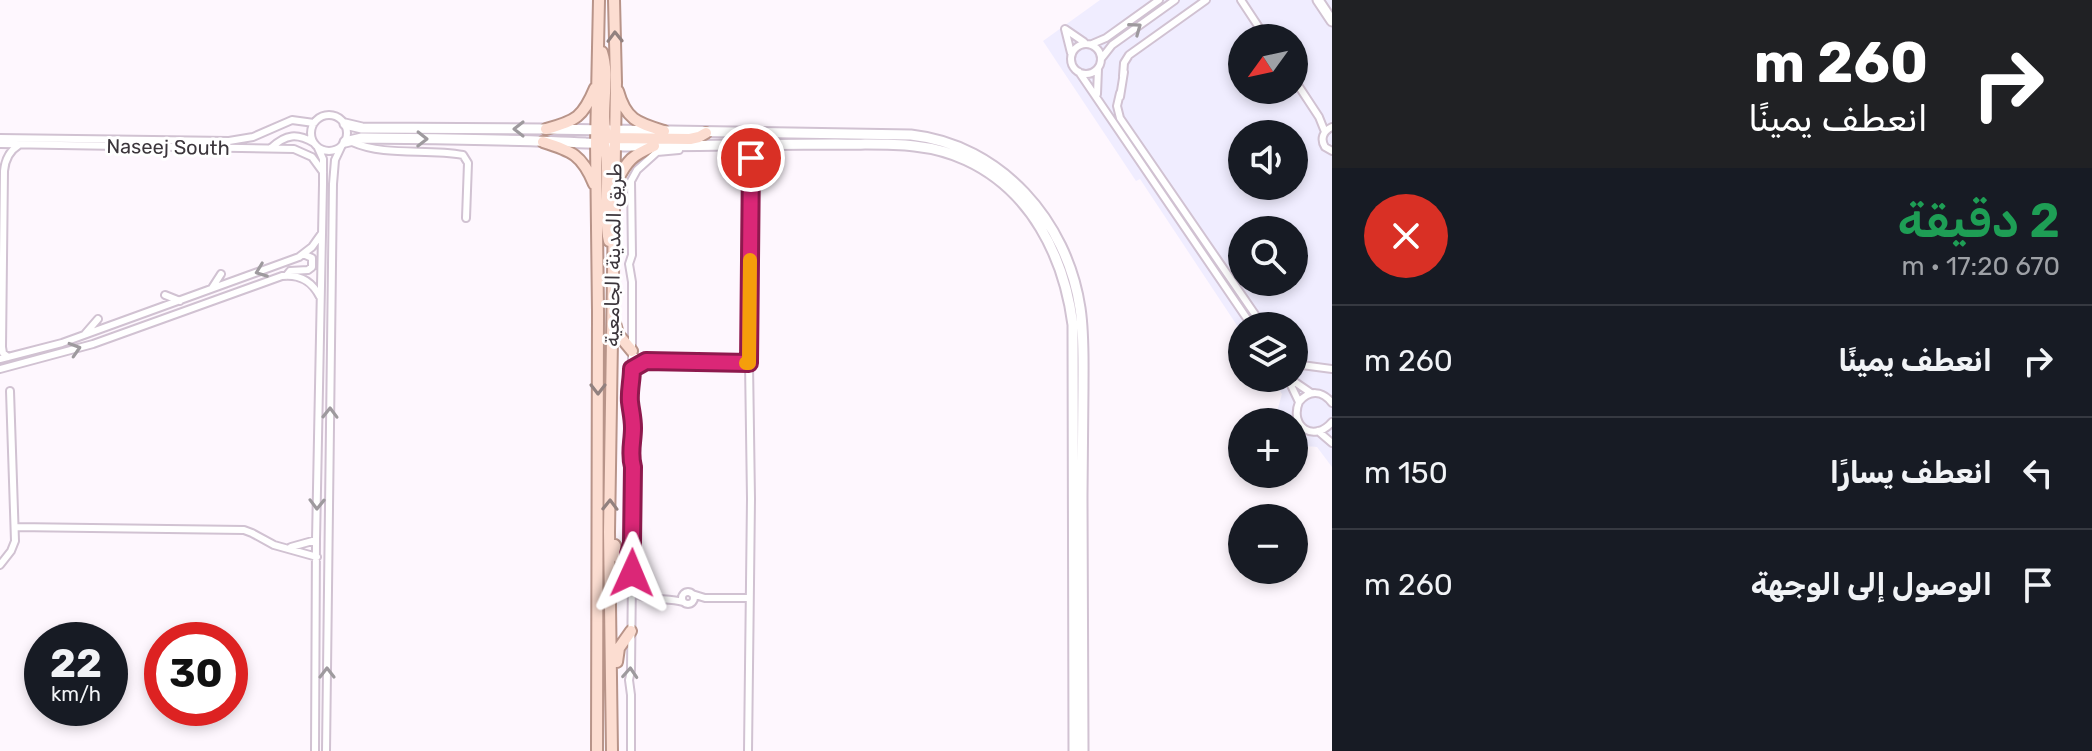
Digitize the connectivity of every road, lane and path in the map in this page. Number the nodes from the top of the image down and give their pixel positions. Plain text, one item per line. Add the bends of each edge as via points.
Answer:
1 (599, 0) edge
2 (614, 0) edge
3 (1159, 0) edge
4 (1175, 0) edge
5 (1206, 0) edge
6 (1318, 0) edge
7 (1241, 1) edge
8 (1332, 21) edge
9 (1257, 24) edge
10 (1089, 44) junction
11 (599, 46) junction
12 (1071, 53) junction
13 (1101, 59) junction
14 (1098, 68) junction
15 (1079, 72) junction
16 (616, 82) junction
17 (597, 83) junction
18 (1308, 100) edge
19 (1098, 102) junction
20 (1319, 117) junction
21 (314, 123) junction
22 (345, 124) junction
23 (1332, 127) edge
24 (546, 129) junction
25 (664, 131) junction
26 (1325, 132) junction
27 (706, 133) junction
28 (0, 138) edge
29 (606, 138) junction
30 (543, 142) junction
31 (345, 143) junction
32 (0, 144) edge
33 (759, 144) junction
34 (19, 145) junction
35 (316, 145) junction
36 (740, 145) junction
37 (654, 146) junction
38 (694, 146) junction
39 (271, 148) junction
40 (1332, 151) edge
41 (1, 153) edge
42 (751, 158) junction
43 (6, 159) junction
44 (323, 175) junction
45 (614, 186) junction
46 (597, 192) junction
47 (466, 218) dead end
48 (323, 229) junction
49 (2, 239) junction
50 (9, 248) dead end
51 (613, 250) junction
52 (303, 254) junction
53 (221, 274) dead end
54 (286, 276) junction
55 (211, 289) junction
56 (165, 295) dead end
57 (321, 300) junction
58 (180, 301) junction
59 (1242, 312) edge
60 (1253, 312) edge
61 (612, 313) junction
62 (98, 319) dead end
63 (85, 334) junction
64 (1, 351) edge
65 (319, 352) junction
66 (330, 352) junction
67 (632, 353) junction
68 (4, 358) edge
69 (646, 361) junction
70 (749, 363) junction
71 (1308, 365) edge
72 (0, 369) edge
73 (632, 369) junction
74 (1330, 370) edge
75 (10, 391) dead end
76 (1308, 391) edge
77 (1294, 392) edge
78 (1311, 393) junction
79 (1328, 394) edge
80 (1299, 402) junction
81 (1332, 403) edge
82 (1332, 422) edge
83 (1318, 431) junction
84 (1332, 443) edge
85 (15, 527) junction
86 (609, 532) junction
87 (316, 540) junction
88 (283, 548) junction
89 (317, 557) junction
90 (0, 565) edge
91 (632, 573) junction
92 (632, 591) junction
93 (645, 597) junction
94 (749, 598) junction
95 (632, 605) junction
96 (631, 631) junction
97 (611, 675) junction
98 (315, 751) edge
99 (326, 751) edge
100 (597, 751) edge
101 (612, 751) edge
102 (631, 751) edge
103 (748, 751) edge
104 (1074, 751) edge
105 (1083, 751) edge

1 - 11 main road, طريق المدينة الجامعية
16 -> 2 main road, طريق المدينة الجامعية
3 - 10 street
13 -> 4 street via 1112,45
5 - 60 street via 1128,59 1120,111
6 - 8 main road
7 - 9 street
10 - 12 street
10 - 12 street via 1065,29
10 - 13 street
11 - 17 main road, طريق المدينة الجامعية
11 - 29 main road via 605,62
12 - 15 street
13 - 14 street
14 - 15 street
14 - 19 street
15 - 19 street
16 - 25 main road via 628,114
16 - 29 main road, طريق المدينة الجامعية
17 - 24 main road via 581,115
17 - 29 main road, طريق المدينة الجامعية
18 - 20 street
19 - 59 street
20 - 23 street
20 - 26 street
21 - 22 street via 329,115
21 - 28 street via 286,121 253,137 229,141
21 - 35 street
24 -> 22 main road
22 - 31 street
23 - 26 street
24 - 29 main road
25 - 27 main road
25 - 29 main road
26 - 40 street via 1323,144
27 - 29 main road via 690,139
27 - 105 main road via 938,139 1004,172 1049,226 1074,283 1083,343
29 - 30 main road
29 - 37 main road
29 - 45 main road, طريق المدينة الجامعية
29 - 46 main road, طريق المدينة الجامعية
29 - 51 main road via 606,223
31 -> 30 main road via 362,138
30 - 46 main road via 579,157
31 - 35 street via 329,151
31 - 47 street via 463,155 468,163
31 - 66 street via 335,160
32 - 34 street, Naseej South
33 - 36 main road
33 - 42 street
33 - 104 main road via 900,145 950,153 999,180 1023,202 1044,233 1067,291 1075,345
34 - 39 street, Naseej South
34 - 43 street
35 - 39 street via 291,136
35 - 44 street
36 - 38 main road
36 - 42 street
37 - 38 main road
37 - 45 main road via 627,162
38 - 67 street via 657,152 632,177
39 - 44 street, Naseej South via 305,153
41 - 43 street
42 - 70 street
43 - 49 street
44 - 48 street
45 - 51 main road, طريق المدينة الجامعية
46 -> 100 main road, طريق المدينة الجامعية
48 - 52 street
48 - 57 street
49 - 50 street
49 - 64 street
51 - 61 main road, طريق المدينة الجامعية
52 - 54 street via 312,258 312,267
52 -> 55 street
53 - 55 street
54 - 57 street via 308,281
72 -> 54 street via 93,344
55 - 58 street
56 - 58 street
57 - 65 street
58 - 63 street
61 - 67 main road via 618,334
86 -> 61 main road, طريق المدينة الجامعية
62 - 63 street
63 - 68 street
64 - 68 street
65 - 66 street
65 -> 87 street
99 -> 66 street
67 - 69 street
67 - 73 street
69 - 70 street
69 - 73 street
70 - 94 street
71 - 74 street
73 - 91 street
75 - 85 street
76 - 78 street
77 - 80 street
78 - 79 street
78 - 80 street
79 - 81 street
80 - 83 street via 1299,424
82 - 83 street
83 - 84 street
85 - 88 street via 244,530
85 - 90 street via 13,546
86 - 91 main road via 617,556
86 - 97 main road, طريق المدينة الجامعية
87 - 88 street
87 - 89 street
88 - 89 street
89 - 98 street
91 - 92 street
92 - 93 street
92 - 95 street
93 - 94 street via 683,598 688,604 692,598
93 - 95 street
94 - 103 street
95 - 96 street
96 - 97 main road
102 -> 96 street
97 - 101 main road, طريق المدينة الجامعية

